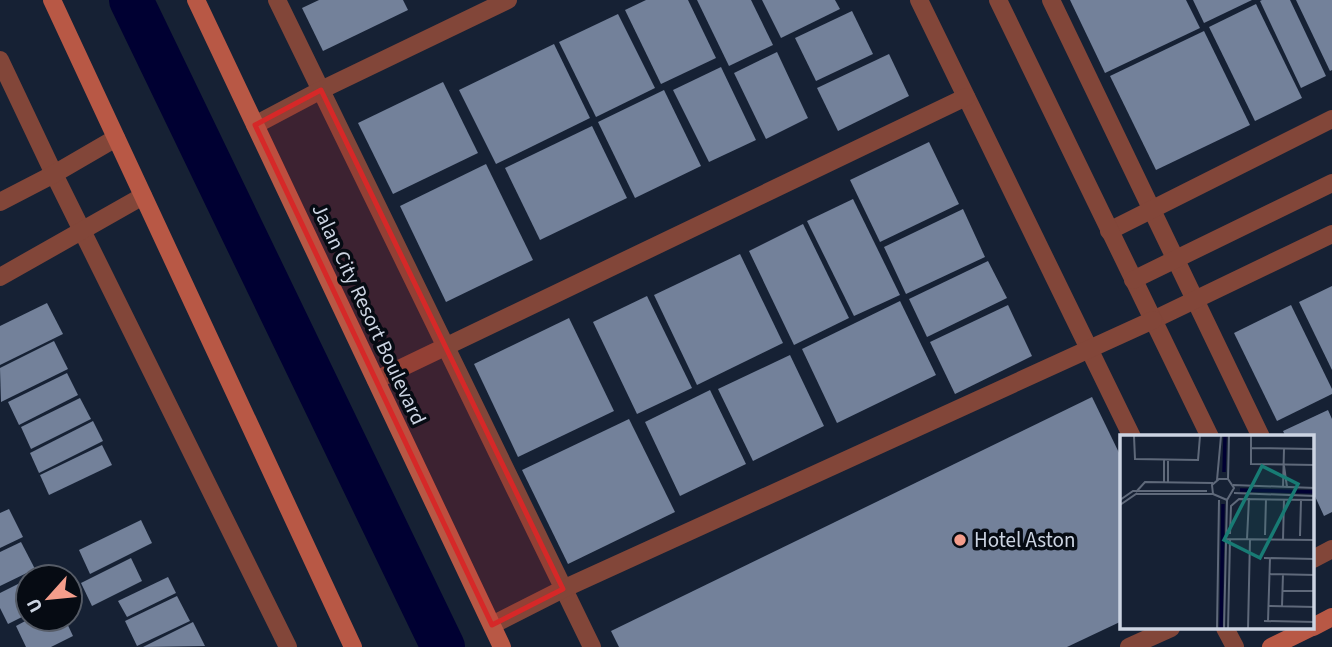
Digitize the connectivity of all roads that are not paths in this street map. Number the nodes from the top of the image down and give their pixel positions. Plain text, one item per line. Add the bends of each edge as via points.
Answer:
1 (52, 0) edge
2 (196, 0) edge
3 (277, 0) edge
4 (508, 0) edge
5 (919, 0) edge
6 (998, 0) edge
7 (1051, 0) edge
8 (0, 60) edge
9 (321, 90) junction
10 (966, 97) junction
11 (1332, 119) edge
12 (255, 125) junction
13 (116, 138) junction
14 (54, 174) junction
15 (1332, 183) edge
16 (143, 196) junction
17 (0, 202) edge
18 (1152, 210) junction
19 (82, 231) junction
20 (1110, 231) junction
21 (1332, 234) edge
22 (1176, 260) junction
23 (0, 277) edge
24 (1133, 281) junction
25 (1195, 300) junction
26 (1153, 320) junction
27 (445, 346) junction
28 (1089, 349) junction
29 (376, 380) junction
30 (1131, 435) edge
31 (1209, 435) edge
32 (1260, 435) edge
33 (564, 589) junction
34 (1332, 617) edge
35 (492, 625) junction
36 (1314, 625) edge
37 (1167, 630) edge
38 (1226, 630) edge
39 (1304, 630) edge
40 (288, 647) edge
41 (353, 647) edge
42 (502, 647) edge
43 (592, 647) edge
44 (1129, 647) edge
45 (1235, 647) edge
46 (1271, 647) edge

1 - 13 street
2 - 12 street, Jalan City Resort Boulevard
3 - 9 street
4 - 9 street
5 - 10 street
6 - 20 street
7 - 18 street
8 - 14 street
9 - 12 street
9 - 27 street
10 - 27 street
10 - 28 street
11 - 18 street
12 - 29 street, Jalan City Resort Boulevard
13 - 14 street
13 - 16 street
14 - 17 street
14 - 19 street
15 - 22 street
16 - 19 street
16 - 41 street
18 - 20 street
18 - 22 street
19 - 23 street
19 - 40 street
20 - 24 street
21 - 25 street
22 - 24 street
22 - 25 street
24 - 26 street
25 - 26 street
25 - 32 street
26 - 28 street
26 - 31 street
27 - 29 street
27 - 33 street
28 - 30 street
28 - 33 street
29 - 35 street, Jalan City Resort Boulevard
33 - 35 street
33 - 43 street
34 - 36 street
35 - 42 street, Jalan City Resort Boulevard
37 - 44 street
38 - 45 street
39 - 46 street

